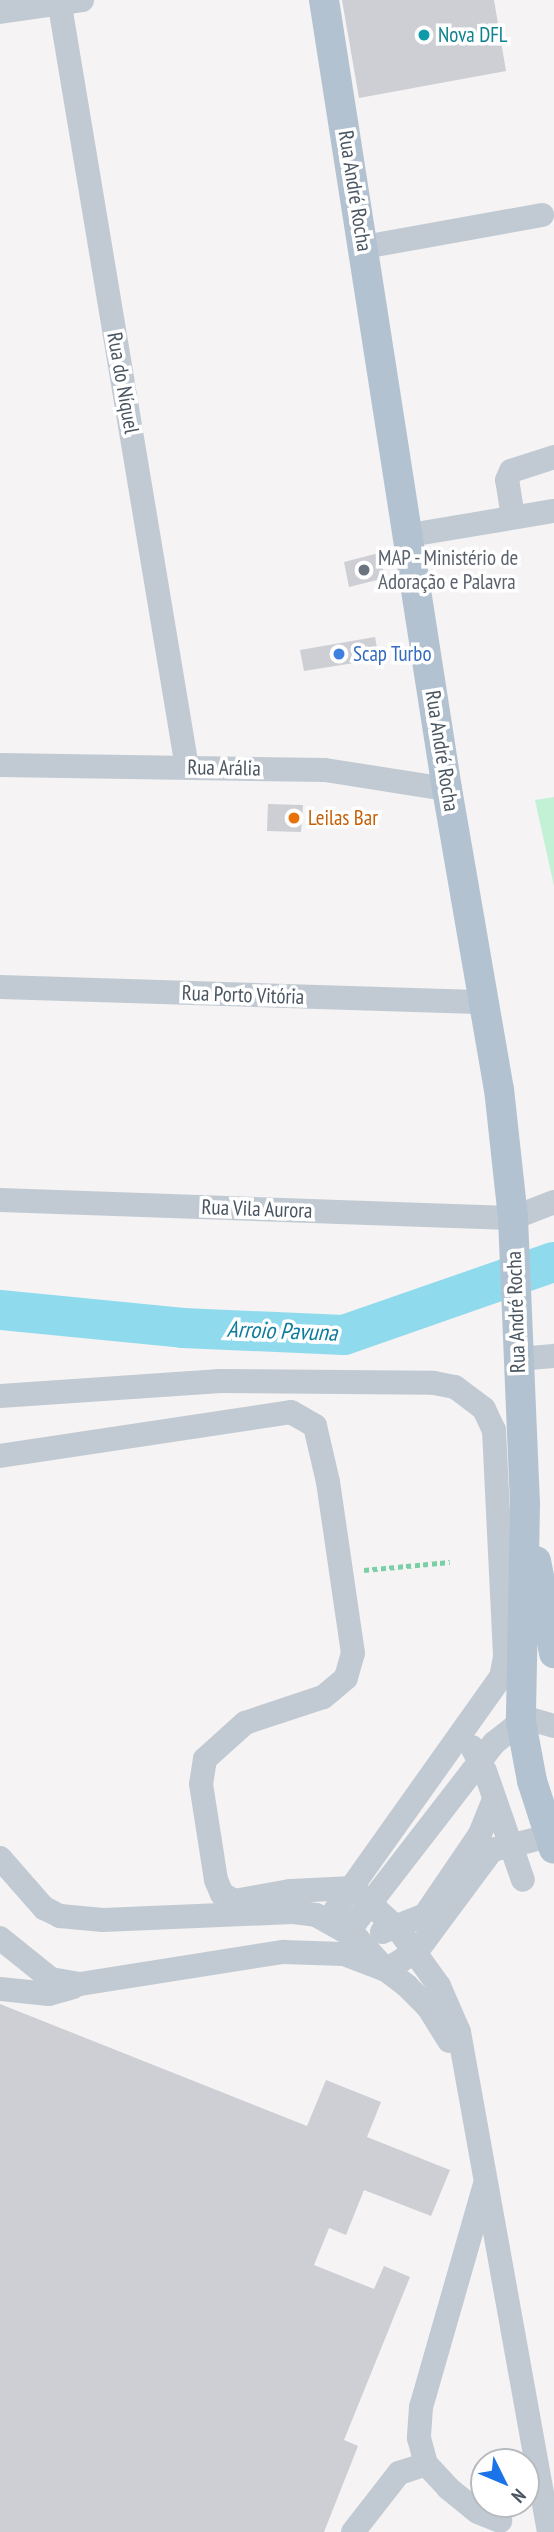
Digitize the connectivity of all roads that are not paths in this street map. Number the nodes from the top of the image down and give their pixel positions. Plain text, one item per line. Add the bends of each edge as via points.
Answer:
1 (324, 0) edge
2 (67, 1) edge
3 (0, 12) edge
4 (542, 215) dead end
5 (364, 247) junction
6 (554, 457) edge
7 (554, 512) edge
8 (513, 517) junction
9 (410, 535) junction
10 (0, 765) edge
11 (187, 766) junction
12 (447, 789) junction
13 (0, 987) edge
14 (486, 1002) junction
15 (0, 1200) edge
16 (554, 1202) edge
17 (513, 1223) junction
18 (554, 1356) edge
19 (518, 1359) junction
20 (0, 1396) edge
21 (0, 1457) edge
22 (525, 1505) junction
23 (554, 1653) edge
24 (471, 1723) junction
25 (521, 1723) junction
26 (554, 1726) edge
27 (486, 1751) junction
28 (494, 1800) junction
29 (552, 1841) edge
30 (0, 1858) edge
31 (513, 1867) junction
32 (216, 1880) junction
33 (353, 1888) junction
34 (373, 1904) junction
35 (206, 1918) junction
36 (339, 1925) junction
37 (398, 1928) junction
38 (0, 1938) edge
39 (417, 1951) junction
40 (283, 1952) junction
41 (386, 1970) junction
42 (80, 1984) junction
43 (0, 1989) edge
44 (468, 2080) junction
45 (487, 2178) junction
46 (529, 2448) edge
47 (426, 2464) junction
48 (540, 2498) edge
49 (502, 2519) edge
50 (353, 2532) edge
51 (549, 2532) edge

1 - 5 main road, Rua André Rocha
2 - 3 street
2 - 11 street, Rua do Níquel
4 - 5 street
5 - 9 main road, Rua André Rocha
6 - 8 street via 511,471 507,480
7 - 8 street
8 - 9 street
9 - 12 main road, Rua André Rocha
10 - 11 street, Rua Arália
11 - 12 street, Rua Arália via 325,770
12 - 14 main road, Rua André Rocha
13 - 14 street, Rua Porto Vitória
14 - 17 main road, Rua André Rocha
15 - 17 street, Rua Vila Aurora
16 - 17 street
17 - 19 main road, Rua André Rocha
18 - 19 street
19 - 22 main road, Rua André Rocha
20 - 24 street via 220,1381 434,1383 455,1387 472,1397 494,1430 505,1657 501,1677
21 - 32 street via 291,1412 315,1426 353,1653 346,1678 323,1697 245,1723 205,1759 201,1784
22 - 23 main road, Rua André Rocha
22 - 25 main road, Rua André Rocha
24 - 27 street
24 - 33 street
25 - 26 street via 533,1720
25 - 27 street
25 - 29 main road, Rua André Rocha
27 - 28 street
27 - 34 street
28 - 31 street
28 - 37 street via 480,1834 425,1915
29 - 31 street
30 - 35 street via 44,1908 60,1916
31 - 39 street via 492,1850
32 - 33 street via 222,1894 234,1901 291,1891
32 - 35 street
33 - 34 street
33 - 36 street
34 - 36 street
34 - 37 street
35 - 36 street via 293,1912
36 - 37 street
36 - 40 street
36 - 41 street
37 - 39 street
38 - 42 street via 51,1979
39 - 41 street
39 - 44 street via 459,2032
40 - 41 street via 327,1951
40 - 42 street
41 - 44 street via 428,2007
42 - 43 street via 49,1994
44 - 45 street
45 - 46 street
45 - 47 street via 421,2407 419,2438
47 - 49 street via 478,2512
47 - 50 street via 399,2473
48 - 51 street

